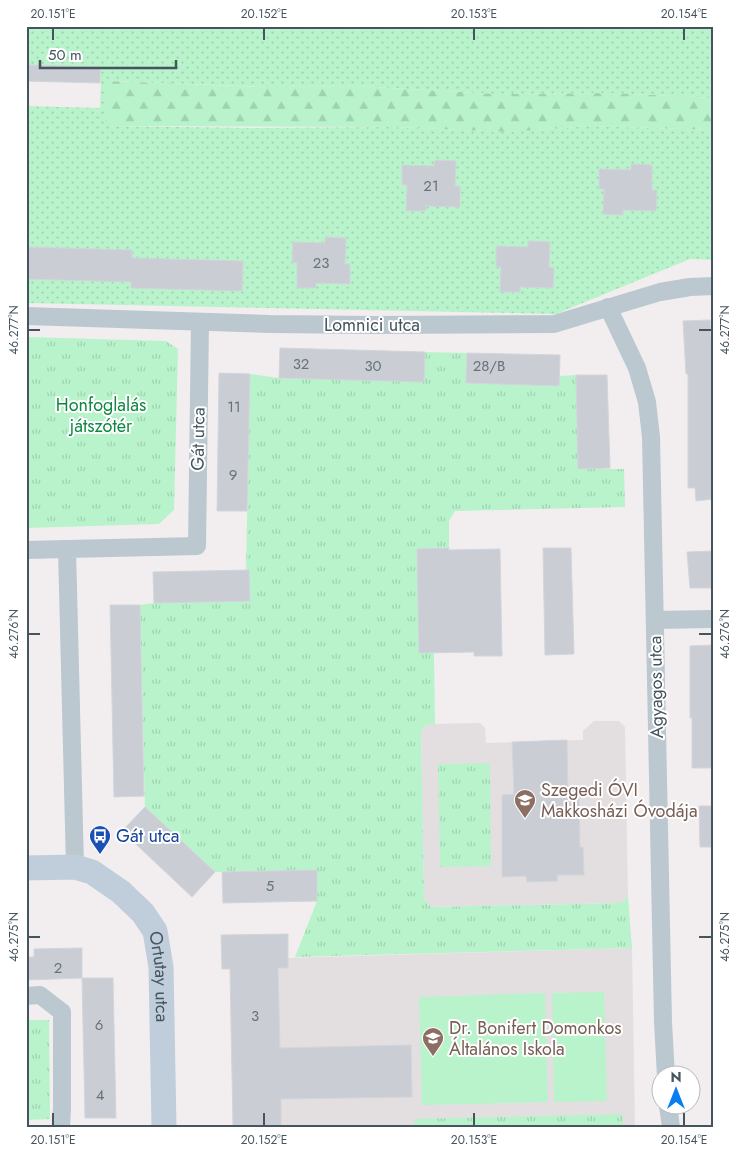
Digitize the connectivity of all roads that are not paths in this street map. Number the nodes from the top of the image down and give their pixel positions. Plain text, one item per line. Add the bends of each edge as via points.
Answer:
1 (713, 286) edge
2 (608, 307) junction
3 (26, 316) edge
4 (200, 322) junction
5 (67, 549) junction
6 (26, 550) edge
7 (713, 619) edge
8 (655, 620) junction
9 (75, 867) junction
10 (36, 868) edge
11 (26, 996) edge
12 (665, 1066) edge
13 (60, 1127) edge
14 (164, 1127) edge

1 - 2 street, Lomnici utca via 660,292
2 - 4 street, Lomnici utca via 554,324 375,326
2 - 8 street, Agyagos utca via 637,368 647,402 651,437
3 - 4 street, Lomnici utca
4 - 5 street, Gát utca via 197,546
5 - 6 street, Gát utca
5 - 9 street
7 - 8 street
8 - 12 street, Agyagos utca
9 - 10 street, Ortutay utca
9 - 14 street, Ortutay utca via 92,872 121,892 143,913 155,931 161,967
11 - 13 street via 40,995 62,1012

